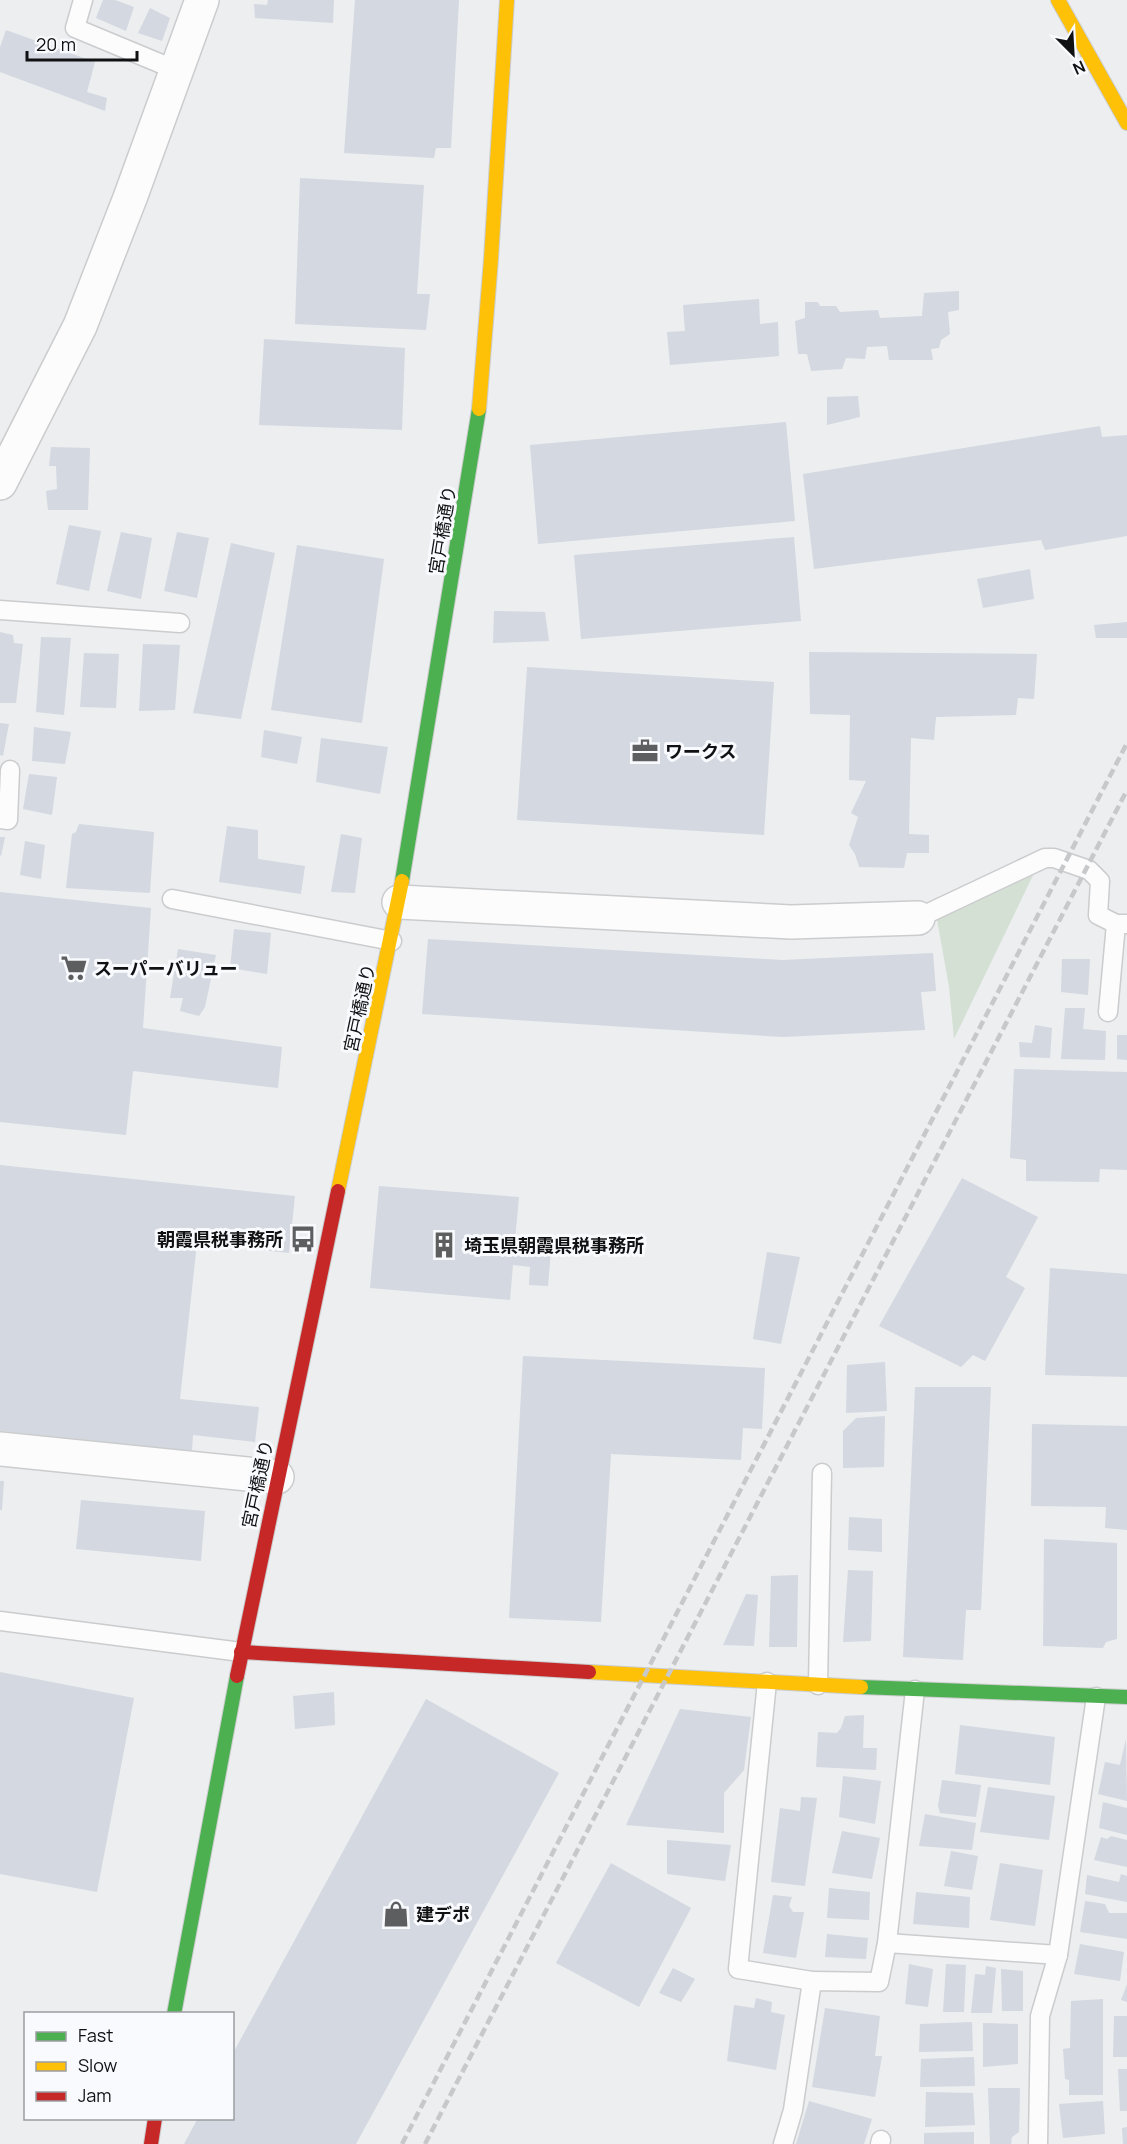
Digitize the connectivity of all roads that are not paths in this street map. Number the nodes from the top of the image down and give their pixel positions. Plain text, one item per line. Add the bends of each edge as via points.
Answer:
1 (83, 0) edge
2 (202, 0) edge
3 (507, 0) edge
4 (1058, 0) edge
5 (176, 70) junction
6 (1127, 123) edge
7 (0, 483) edge
8 (0, 610) edge
9 (180, 623) dead end
10 (10, 770) dead end
11 (0, 819) edge
12 (172, 899) dead end
13 (399, 902) junction
14 (918, 918) joint
15 (1121, 924) edge
16 (392, 941) junction
17 (1108, 1012) dead end
18 (0, 1449) edge
19 (822, 1473) dead end
20 (276, 1477) junction
21 (0, 1621) edge
22 (241, 1652) junction
23 (768, 1682) junction
24 (818, 1685) junction
25 (915, 1690) junction
26 (1096, 1697) junction
27 (1127, 1697) edge
28 (887, 1943) junction
29 (1058, 1954) junction
30 (812, 1981) junction
31 (174, 2012) edge
32 (155, 2120) edge
33 (151, 2144) edge
34 (783, 2144) edge
35 (1038, 2144) edge

1 - 5 lane via 75,28
2 - 5 street
3 - 13 street, 宮戸橋通り via 478,425
4 - 6 street
5 - 7 street via 80,326
8 - 9 lane
10 - 11 lane via 8,820
12 - 16 lane
13 - 14 street via 791,922
13 - 16 street, 宮戸橋通り
14 - 15 lane via 1045,858 1054,858 1089,870 1100,881 1098,915
15 - 17 lane
16 - 20 street, 宮戸橋通り
18 - 20 street
19 - 24 lane
20 - 22 street, 宮戸橋通り
21 - 22 lane
22 - 23 street
22 - 31 street, 宮戸橋通り
23 - 24 street
23 - 30 lane via 738,1969
24 - 25 street
25 - 26 street
25 - 28 lane
26 - 27 street
26 - 29 lane
28 - 29 lane
28 - 30 lane via 879,1982
29 - 35 lane via 1040,2016
30 - 34 lane via 793,2110
32 - 33 street

